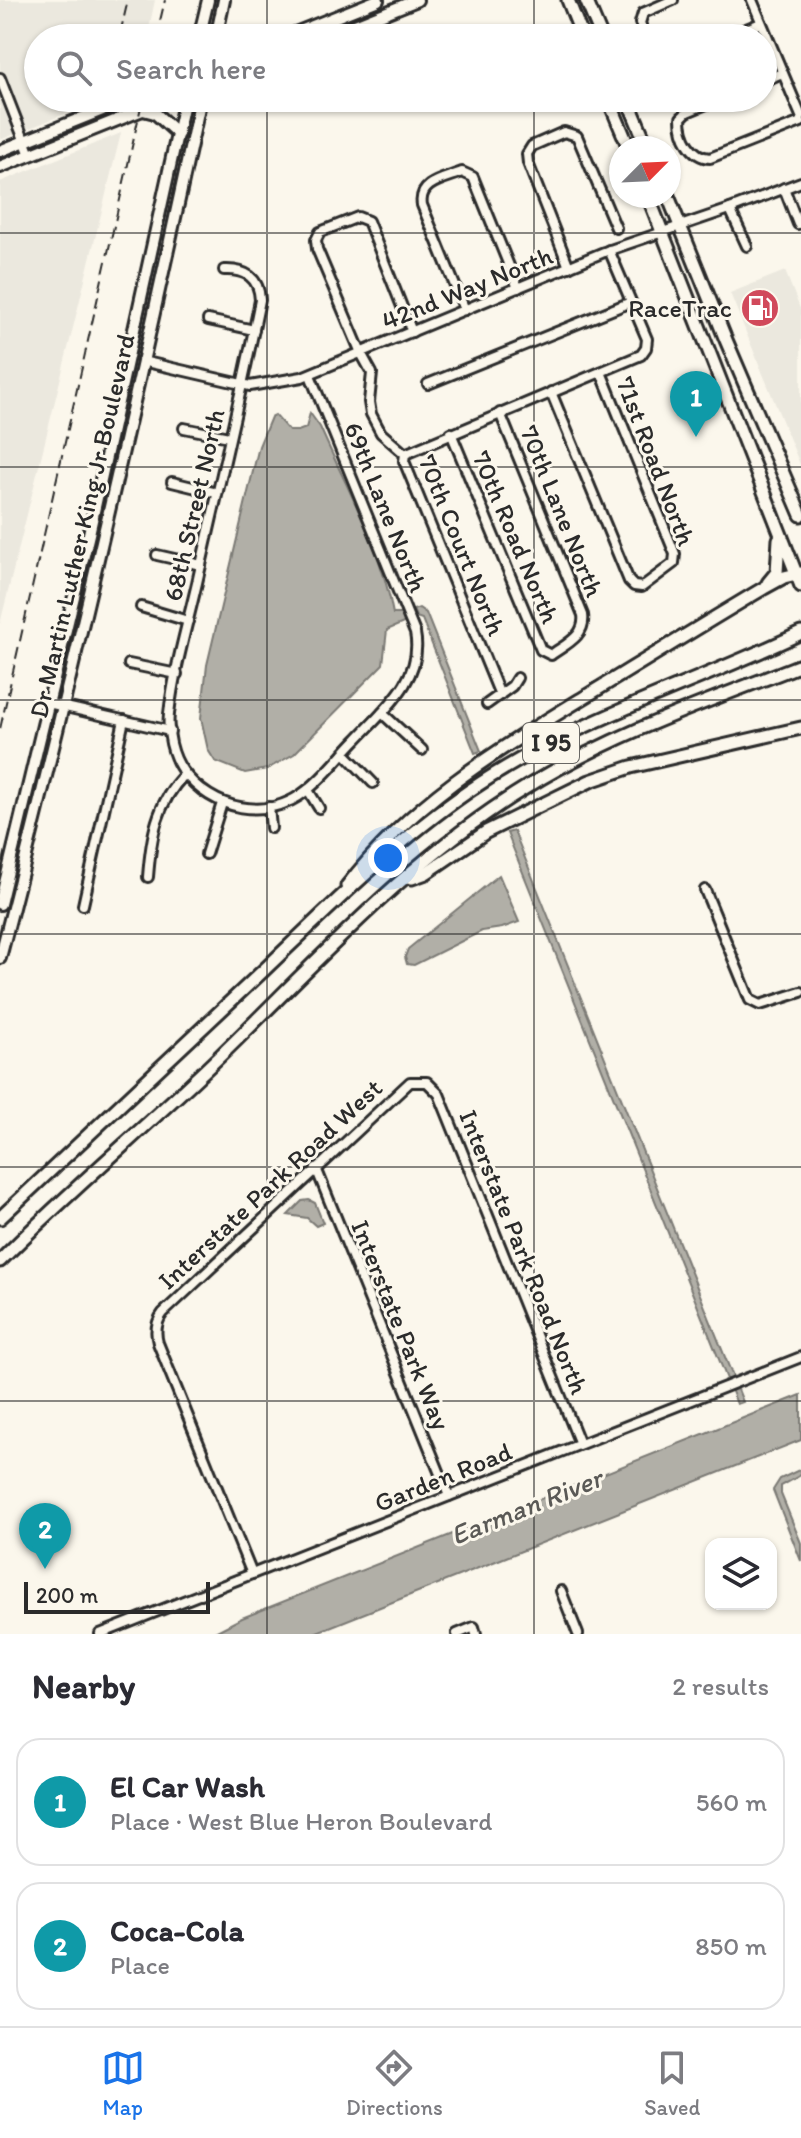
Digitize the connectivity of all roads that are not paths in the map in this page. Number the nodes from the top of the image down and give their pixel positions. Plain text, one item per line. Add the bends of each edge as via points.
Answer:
1 (208, 0) edge
2 (224, 0) edge
3 (378, 0) edge
4 (417, 0) edge
5 (568, 0) edge
6 (586, 0) edge
7 (673, 0) edge
8 (752, 0) edge
9 (761, 23) edge
10 (202, 24) edge
11 (219, 24) edge
12 (318, 24) edge
13 (358, 24) edge
14 (577, 24) edge
15 (596, 24) edge
16 (640, 24) edge
17 (777, 61) edge
18 (782, 73) junction
19 (777, 75) edge
20 (0, 78) edge
21 (97, 112) edge
22 (138, 112) edge
23 (151, 112) edge
24 (182, 112) edge
25 (198, 112) edge
26 (614, 112) edge
27 (633, 112) edge
28 (687, 112) edge
29 (801, 116) edge
30 (801, 122) edge
31 (178, 134) junction
32 (624, 136) edge
33 (643, 136) edge
34 (25, 141) junction
35 (0, 151) edge
36 (30, 155) junction
37 (0, 167) edge
38 (801, 182) edge
39 (784, 188) junction
40 (653, 208) edge
41 (673, 208) edge
42 (730, 209) junction
43 (798, 224) dead end
44 (681, 226) junction
45 (616, 228) dead end
46 (663, 232) junction
47 (747, 246) dead end
48 (609, 250) junction
49 (569, 267) junction
50 (224, 270) dead end
51 (518, 288) junction
52 (688, 295) junction
53 (631, 302) junction
54 (465, 310) junction
55 (208, 320) dead end
56 (254, 330) junction
57 (412, 332) junction
58 (361, 353) junction
59 (732, 355) junction
60 (142, 361) junction
61 (601, 372) junction
62 (718, 373) junction
63 (310, 375) junction
64 (242, 384) junction
65 (428, 384) dead end
66 (551, 392) junction
67 (500, 413) junction
68 (184, 428) dead end
69 (763, 428) junction
70 (451, 433) junction
71 (229, 437) junction
72 (405, 454) junction
73 (172, 482) dead end
74 (217, 493) junction
75 (801, 515) edge
76 (778, 527) junction
77 (157, 555) dead end
78 (201, 565) junction
79 (798, 573) edge
80 (801, 586) edge
81 (764, 588) junction
82 (141, 607) dead end
83 (188, 621) junction
84 (801, 633) edge
85 (547, 654) joint
86 (129, 664) dead end
87 (801, 665) edge
88 (177, 674) junction
89 (517, 678) dead end
90 (500, 695) junction
91 (48, 703) junction
92 (487, 704) dead end
93 (63, 706) junction
94 (382, 713) junction
95 (124, 720) junction
96 (801, 728) edge
97 (170, 731) junction
98 (422, 750) dead end
99 (344, 753) junction
100 (185, 774) junction
101 (373, 783) dead end
102 (308, 790) junction
103 (222, 803) junction
104 (269, 807) junction
105 (319, 808) dead end
106 (271, 828) dead end
107 (206, 854) dead end
108 (148, 877) dead end
109 (403, 881) junction
110 (705, 890) dead end
111 (0, 904) edge
112 (83, 905) dead end
113 (332, 905) junction
114 (0, 958) edge
115 (801, 992) edge
116 (423, 1081) joint
117 (316, 1168) junction
118 (0, 1218) edge
119 (0, 1261) edge
120 (801, 1357) edge
121 (580, 1444) junction
122 (449, 1496) junction
123 (252, 1574) junction
124 (561, 1591) dead end
125 (475, 1631) edge
126 (100, 1634) edge
127 (457, 1634) edge
128 (578, 1634) edge

1 - 10 main road
2 - 11 main road
3 - 12 main road
4 - 13 main road
5 - 14 highway
6 - 15 highway
7 - 16 street via 647,10
8 - 9 street
17 - 18 street
18 - 19 street
18 - 29 street
20 - 34 street
21 - 34 main road
22 - 36 main road
23 - 31 main road
24 - 31 main road, Dr Martin Luther King Jr Boulevard
25 - 60 main road, Dr Martin Luther King Jr Boulevard
26 - 32 highway
27 - 33 highway
28 - 30 street via 681,125 690,147 710,158
31 - 91 main road, Dr Martin Luther King Jr Boulevard
34 - 35 main road
34 - 36 street
36 - 37 main road
38 - 39 street, 42nd Way North
39 - 42 street, 42nd Way North
39 - 43 street
40 - 46 highway
41 - 44 highway
42 - 44 street, 42nd Way North
42 - 47 street
44 - 46 street, 42nd Way North
44 - 59 highway
45 - 49 street via 574,133 532,146 528,163
46 - 48 street, 42nd Way North
46 - 52 highway
48 - 49 street, 42nd Way North
48 - 53 street
49 - 51 street, 42nd Way North
50 - 56 street, 68th Street North via 247,273 259,288
51 - 54 street, 42nd Way North
51 - 54 street via 469,174 426,186 422,205
52 - 59 highway via 716,347
52 - 62 highway
53 - 61 street via 646,348 637,358
53 - 65 street
54 - 57 street, 42nd Way North
55 - 56 street
56 - 64 street, 68th Street North
57 - 58 street, 42nd Way North
57 - 58 street, 70th Court North via 364,218 320,232 317,249
58 - 63 street, 42nd Way North
58 - 72 street, 70th Court North via 372,373 369,402 376,426
59 - 69 highway
60 - 64 street, 42nd Way North
60 - 93 main road, Dr Martin Luther King Jr Boulevard
61 - 66 street
61 - 66 street, 71st Road North via 675,554 674,563 642,587 629,581
62 - 69 highway via 737,382 756,426
62 - 76 highway
63 - 64 street, 42nd Way North
63 - 94 street, 69th Lane North via 416,637 417,656 408,680
64 - 71 street, 68th Street North
66 - 67 street
67 - 70 street
67 - 85 street, 70th Lane North via 583,615 579,635
68 - 71 street
69 - 75 highway
70 - 72 street
70 - 85 street, 70th Road North
71 - 74 street, 68th Street North
72 - 90 street, 70th Court North
73 - 74 street
74 - 78 street, 68th Street North
76 - 79 highway
76 - 81 highway via 777,572
77 - 78 street
78 - 83 street, 68th Street North
79 - 80 highway
79 - 81 highway
81 - 113 highway via 474,767 372,852
82 - 83 street
83 - 88 street, 68th Street North
84 - 113 highway, I 95 via 617,711 515,763 430,821
86 - 88 street
87 - 109 highway, I 95 via 569,762 488,811
88 - 97 street, 68th Street North
89 - 90 street
90 - 92 street
91 - 93 street
91 - 111 main road, Dr Martin Luther King Jr Boulevard
93 - 95 street
93 - 114 main road, Dr Martin Luther King Jr Boulevard
94 - 98 street
94 - 99 street
95 - 97 street
95 - 112 street
96 - 109 highway via 590,781 486,832 426,873
97 - 100 street via 174,755
99 - 101 street
99 - 102 street
100 - 103 street
100 - 108 street via 157,817
102 - 104 street
102 - 105 street
103 - 104 street
103 - 107 street
104 - 106 street
109 - 119 highway, I 95
110 - 115 street via 750,1000 760,1005
113 - 118 highway, I 95
116 - 117 street, Interstate Park Road West via 403,1086
116 - 121 street, Interstate Park Road North via 439,1094
117 - 122 street, Interstate Park Way
117 - 123 street, Interstate Park Road West via 163,1313 156,1331
120 - 121 street, Garden Road
121 - 122 street, Garden Road
122 - 123 street, Garden Road
123 - 126 street, Garden Road
124 - 128 street
125 - 127 street

